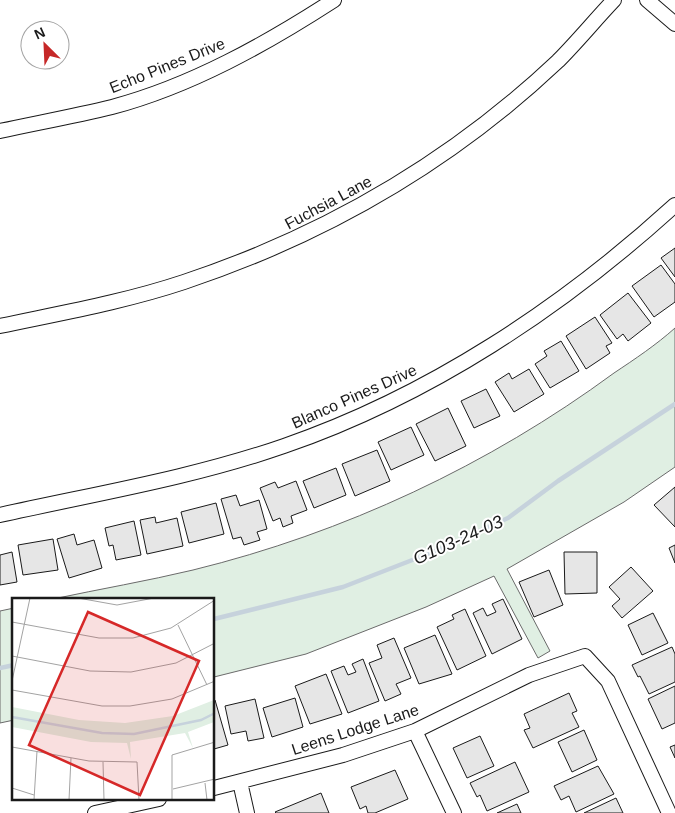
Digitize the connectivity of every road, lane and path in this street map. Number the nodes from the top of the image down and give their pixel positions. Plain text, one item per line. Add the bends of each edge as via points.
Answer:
1 (334, 0) edge
2 (614, 0) edge
3 (646, 0) edge
4 (675, 24) edge
5 (0, 131) edge
6 (675, 205) edge
7 (0, 326) edge
8 (0, 515) edge
9 (416, 731) junction
10 (240, 782) junction
11 (215, 788) edge
12 (154, 800) edge
13 (95, 813) edge
14 (247, 813) edge
15 (454, 813) edge
16 (669, 813) edge

1 - 5 street, Echo Pines Drive via 286,31 166,88 113,106
2 - 7 street, Fuchsia Lane via 558,61 475,132 418,173 352,212 286,244 183,283
3 - 4 street
6 - 8 street, Blanco Pines Drive via 620,255 547,309 422,386 284,446 212,467
9 - 10 street, Leens Lodge Lane via 343,755
9 - 15 street
9 - 16 street, Leens Lodge Lane via 529,674 585,656 608,681
10 - 11 street, Leens Lodge Lane
10 - 14 street
12 - 13 street

